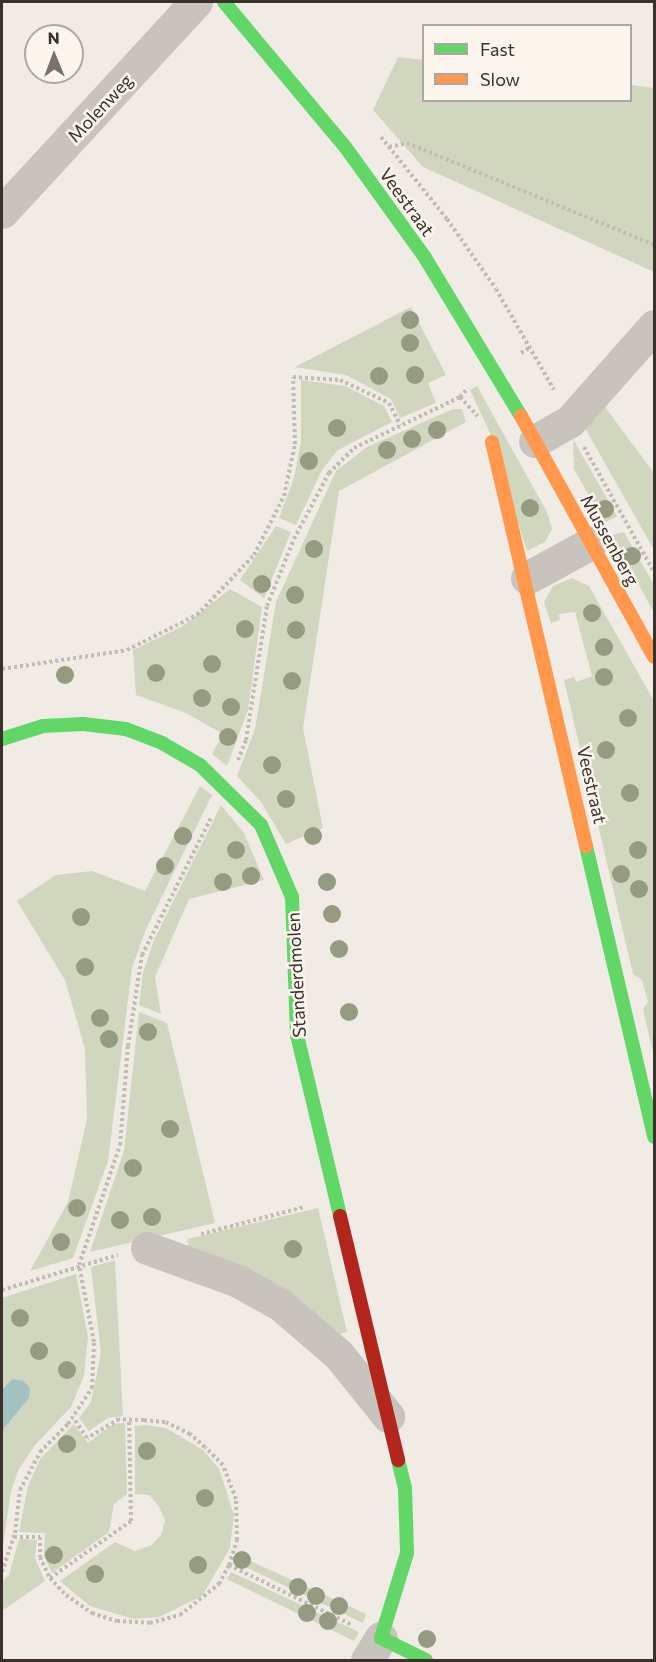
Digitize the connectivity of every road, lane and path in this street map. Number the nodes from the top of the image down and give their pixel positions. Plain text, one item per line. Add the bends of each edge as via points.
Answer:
1 (196, 2) edge
2 (224, 2) edge
3 (389, 147) dead end
4 (2, 213) edge
5 (654, 245) edge
6 (654, 326) edge
7 (570, 421) junction
8 (535, 441) junction
9 (492, 442) dead end
10 (591, 543) junction
11 (654, 572) edge
12 (527, 578) junction
13 (654, 657) edge
14 (2, 669) edge
15 (2, 739) edge
16 (227, 788) junction
17 (654, 1137) edge
18 (147, 1248) dead end
19 (388, 1416) junction
20 (73, 1417) junction
21 (129, 1419) junction
22 (14, 1537) junction
23 (229, 1564) junction
24 (2, 1572) edge
25 (50, 1578) junction
26 (374, 1649) edge
27 (426, 1660) edge

1 - 4 street, Molenweg
2 - 8 street, Veestraat via 346,148 424,256
3 - 5 path via 407,143
6 - 7 street
7 - 8 street
7 - 11 path
8 - 10 street, Mussenberg
9 - 12 street, Veestraat
10 - 12 street
10 - 13 street, Mussenberg
12 - 17 street, Veestraat
14 - 16 path via 127,650 197,615 254,555 284,496 295,444 293,377 340,380 389,403 400,425 354,448 329,473 294,539 267,606 246,740
15 - 16 street, Standerdmolen via 43,726 83,724 126,729 162,743 200,765
16 - 19 street, Standerdmolen via 261,825 292,897 297,1035
16 - 20 path via 142,955 128,1046 120,1144 79,1265 93,1354 92,1388
18 - 19 street, Standerdmolen via 238,1281 281,1305 338,1354
19 - 26 street, Standerdmolen via 405,1488 407,1553
20 - 21 path via 87,1438 105,1425
20 - 22 path via 40,1452 20,1490
21 - 23 path via 165,1422 190,1434 223,1465 236,1499 238,1522
21 - 25 path via 131,1521
22 - 24 path
22 - 25 path via 40,1537 40,1557
23 - 25 path via 219,1584 202,1601 180,1615 150,1623 117,1621 92,1613
23 - 26 path
26 - 27 street

